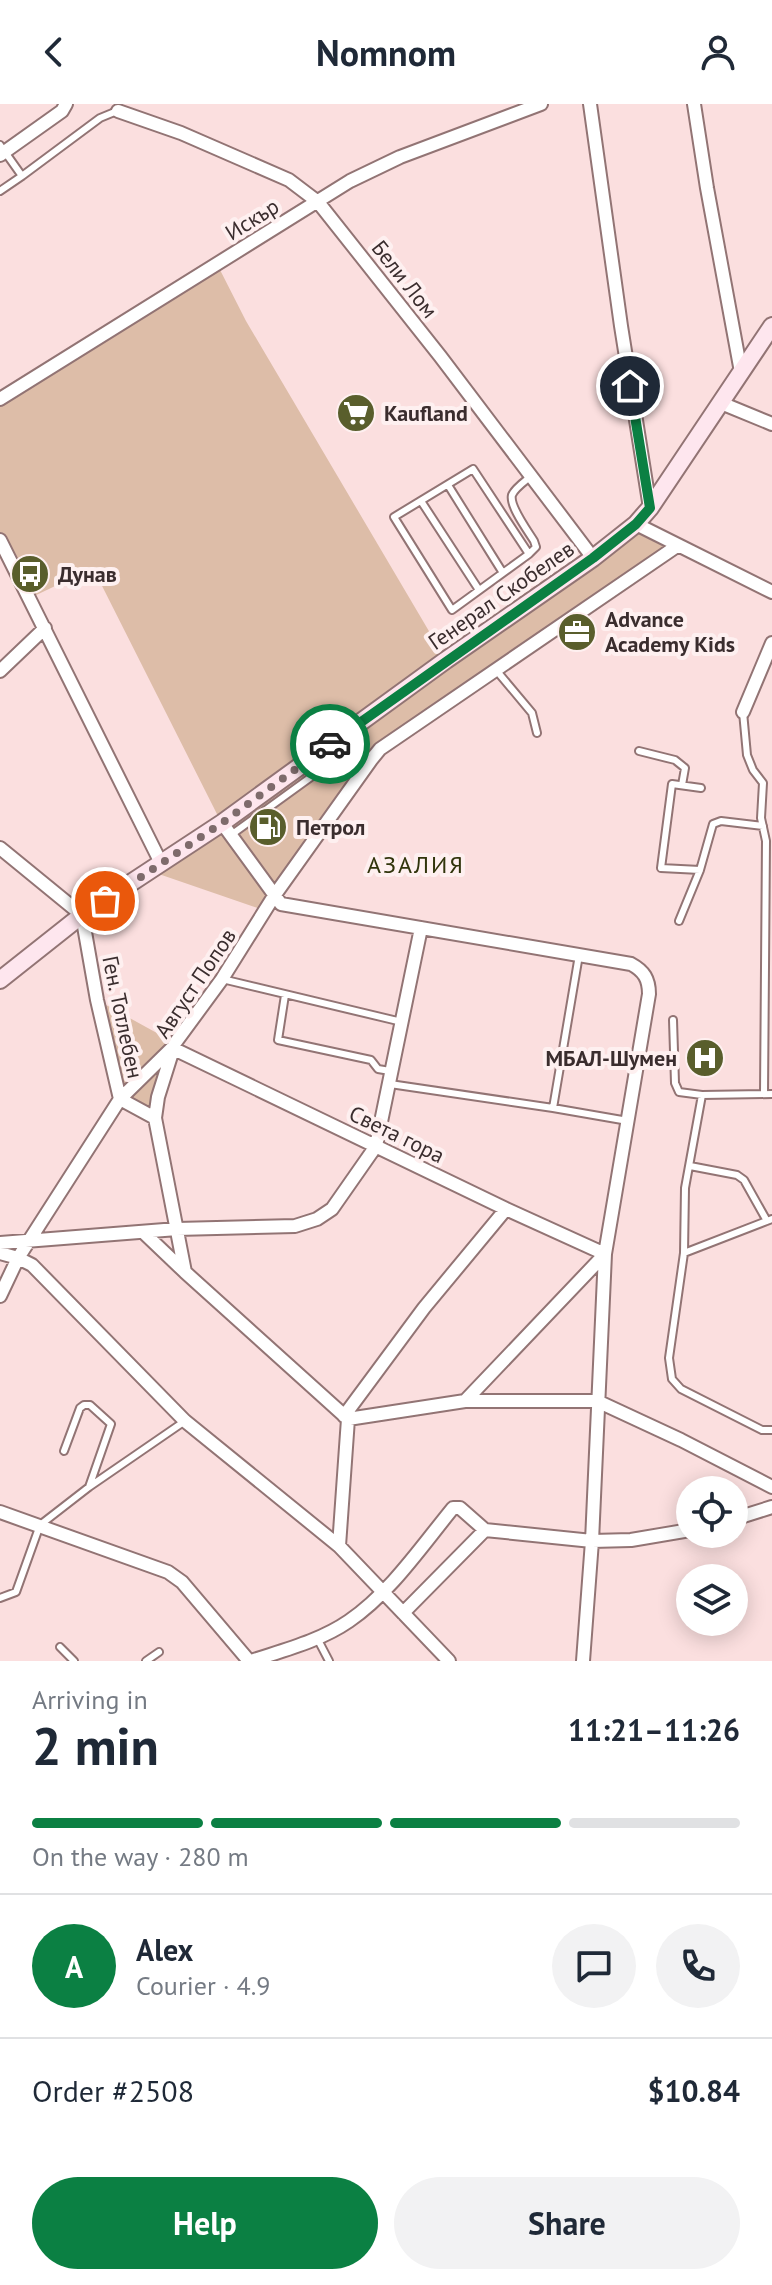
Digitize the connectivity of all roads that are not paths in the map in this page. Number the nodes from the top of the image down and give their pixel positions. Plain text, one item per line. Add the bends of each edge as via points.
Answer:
1 (66, 104) edge
2 (541, 104) edge
3 (590, 104) edge
4 (694, 104) edge
5 (118, 111) joint
6 (2, 150) edge
7 (22, 176) junction
8 (0, 191) edge
9 (318, 202) junction
10 (772, 326) edge
11 (741, 372) junction
12 (0, 399) edge
13 (721, 403) junction
14 (772, 424) edge
15 (530, 477) junction
16 (448, 485) junction
17 (421, 501) junction
18 (650, 508) junction
19 (636, 524) junction
20 (1, 543) edge
21 (677, 546) junction
22 (529, 554) junction
23 (593, 558) junction
24 (503, 573) junction
25 (479, 590) junction
26 (772, 592) edge
27 (45, 628) junction
28 (772, 643) edge
29 (496, 670) junction
30 (0, 671) edge
31 (743, 712) joint
32 (537, 733) dead end
33 (639, 751) dead end
34 (682, 785) junction
35 (701, 788) dead end
36 (763, 826) junction
37 (226, 829) junction
38 (0, 848) edge
39 (161, 863) junction
40 (700, 870) junction
41 (274, 896) junction
42 (82, 915) junction
43 (679, 921) dead end
44 (421, 928) junction
45 (579, 955) junction
46 (222, 979) junction
47 (0, 980) edge
48 (285, 995) junction
49 (673, 1020) dead end
50 (402, 1022) junction
51 (172, 1048) junction
52 (391, 1078) junction
53 (768, 1094) edge
54 (702, 1095) junction
55 (120, 1099) junction
56 (553, 1108) junction
57 (155, 1118) junction
58 (628, 1121) junction
59 (376, 1146) junction
60 (690, 1166) junction
61 (506, 1209) junction
62 (769, 1220) edge
63 (177, 1229) junction
64 (143, 1232) junction
65 (29, 1241) junction
66 (0, 1243) edge
67 (0, 1253) edge
68 (684, 1253) junction
69 (605, 1254) junction
70 (18, 1258) junction
71 (185, 1272) junction
72 (0, 1296) edge
73 (465, 1401) junction
74 (597, 1401) junction
75 (346, 1418) junction
76 (185, 1421) junction
77 (772, 1430) edge
78 (64, 1451) dead end
79 (89, 1487) junction
80 (772, 1487) edge
81 (772, 1507) edge
82 (0, 1512) edge
83 (748, 1515) edge
84 (40, 1525) junction
85 (485, 1530) junction
86 (676, 1532) edge
87 (592, 1541) junction
88 (339, 1546) junction
89 (382, 1593) junction
90 (0, 1598) edge
91 (403, 1613) junction
92 (317, 1638) junction
93 (60, 1647) dead end
94 (159, 1652) dead end
95 (74, 1661) edge
96 (146, 1661) edge
97 (250, 1661) edge
98 (329, 1661) edge
99 (449, 1661) edge
100 (583, 1661) edge

1 - 6 street
2 - 9 street, Искър via 400,157
3 - 18 street
4 - 11 street
5 - 7 lane via 100,118
5 - 9 street, Бели Лом via 289,180
6 - 7 lane
7 - 8 lane
9 - 12 street, Искър
9 - 15 street, Бели Лом
10 - 11 street, Генерал Скобелев
11 - 13 street, Генерал Скобелев
13 - 14 street
13 - 18 street, Генерал Скобелев
15 - 22 lane via 512,496 536,547
15 - 23 street, Бели Лом
16 - 17 lane
16 - 22 lane via 473,469
16 - 24 lane
17 - 25 lane
17 - 25 lane via 394,517 452,610
18 - 19 street, Генерал Скобелев
19 - 21 street
19 - 23 street, Генерал Скобелев
20 - 27 street
21 - 26 street
21 - 29 street, Август Попов
22 - 24 lane
23 - 37 street, Генерал Скобелев via 352,728
24 - 25 lane
27 - 30 street
27 - 39 street
28 - 31 street
29 - 32 lane via 532,713
29 - 41 street, Август Попов via 380,749
31 - 36 lane via 747,755 763,783
33 - 34 lane via 675,760 685,768
34 - 35 lane
34 - 40 lane via 672,784 661,868
36 - 40 lane via 713,824
36 - 53 lane
37 - 39 street, Генерал Скобелев
37 - 41 street
38 - 42 street
39 - 42 street, Генерал Скобелев
40 - 43 lane
41 - 44 street via 281,904
41 - 46 street, Август Попов
42 - 47 street, Генерал Скобелев
42 - 55 street, Ген. Тотлебен
44 - 45 street
44 - 50 street
45 - 56 lane
45 - 58 street via 631,964 646,976 649,994
46 - 48 lane
46 - 51 street, Август Попов
48 - 50 lane
48 - 52 lane via 278,1040 371,1060
49 - 54 lane via 675,1083 679,1092
50 - 52 street
51 - 55 street
51 - 57 street, Август Попов
51 - 59 street, Света гора
52 - 56 lane
52 - 59 street
53 - 54 lane
54 - 60 lane
55 - 57 street
55 - 65 street, Ген. Тотлебен
56 - 58 lane
57 - 63 street, Август Попов
58 - 69 street
59 - 61 street, Света гора
59 - 63 street via 332,1209 317,1219 295,1226
60 - 62 lane via 737,1175
60 - 68 lane
61 - 69 street, Света гора
61 - 75 street via 424,1308
62 - 68 lane
63 - 64 street
63 - 71 street, Август Попов
64 - 65 street
64 - 71 street
65 - 66 street
65 - 70 street, Ген. Тотлебен
67 - 70 street
68 - 77 lane via 669,1358 672,1379 681,1389 762,1430
69 - 73 street
69 - 74 street
70 - 72 street, Ген. Тотлебен
70 - 76 street via 32,1265
71 - 75 street
73 - 74 street
73 - 75 street
74 - 80 street
74 - 87 street
75 - 88 street
76 - 79 lane
76 - 88 street
78 - 79 lane via 84,1405 111,1424
79 - 84 lane
81 - 83 street
82 - 84 street
84 - 90 lane via 16,1592
84 - 97 street via 168,1572
85 - 87 street
85 - 89 street via 453,1508
85 - 91 street
86 - 87 street
87 - 100 street
88 - 89 street
89 - 91 street
89 - 92 street via 348,1622
91 - 99 street
92 - 97 street
92 - 98 lane
93 - 95 lane
94 - 96 lane

